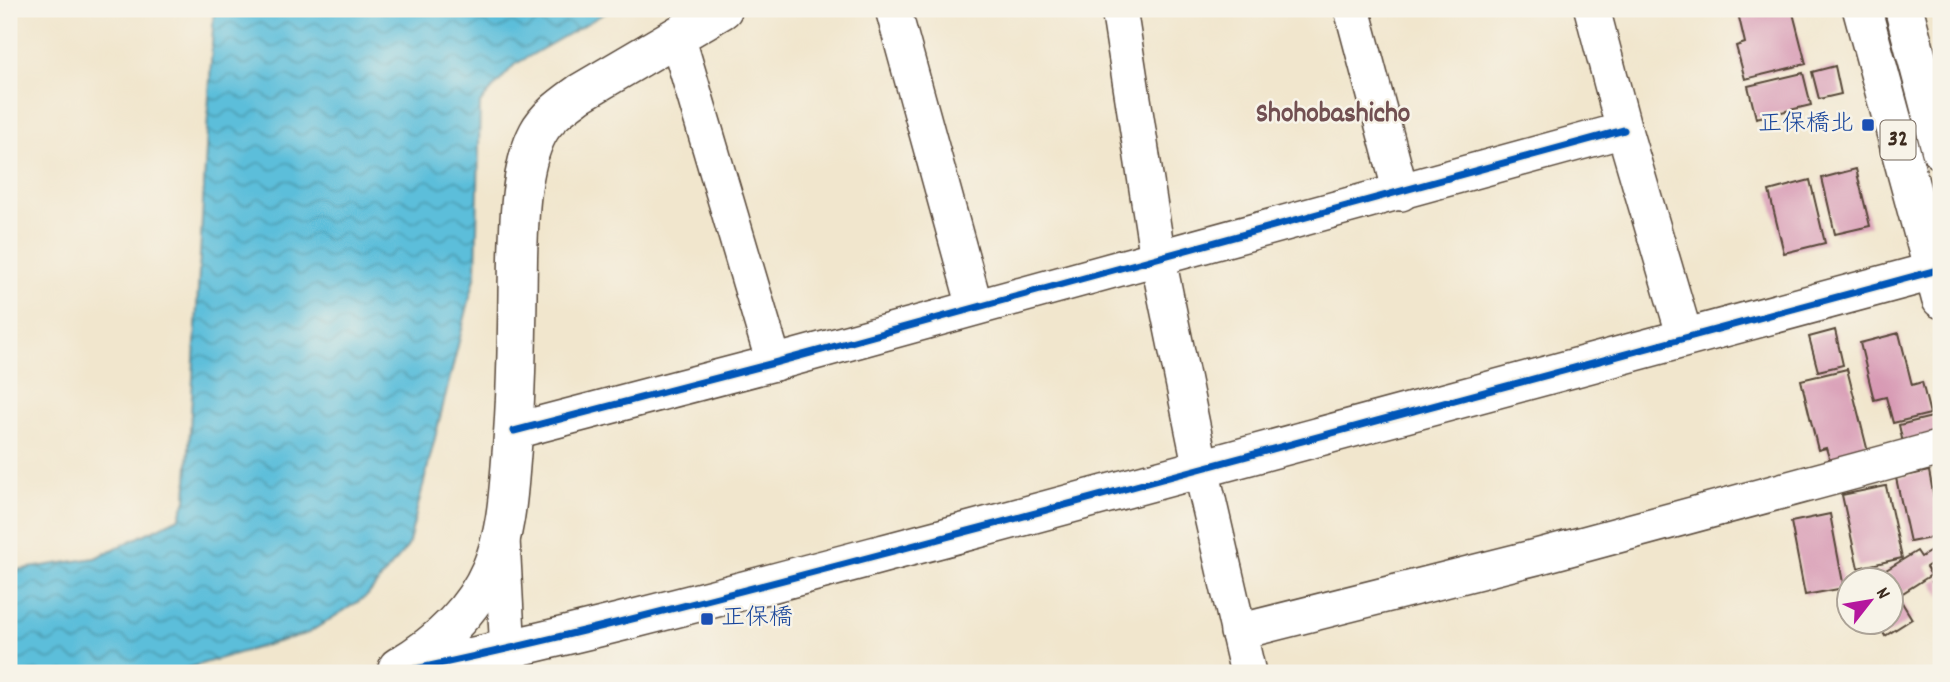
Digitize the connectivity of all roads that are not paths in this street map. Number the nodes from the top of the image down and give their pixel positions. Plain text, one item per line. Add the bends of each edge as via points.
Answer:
1 (723, 9) edge
2 (893, 9) edge
3 (1119, 9) edge
4 (1352, 9) edge
5 (1592, 9) edge
6 (1862, 9) edge
7 (1904, 9) edge
8 (677, 36) junction
9 (1624, 130) junction
10 (1941, 150) edge
11 (1401, 192) junction
12 (1158, 259) junction
13 (1939, 279) edge
14 (975, 307) junction
15 (1685, 338) junction
16 (774, 363) junction
17 (514, 431) junction
18 (1941, 448) edge
19 (1201, 469) junction
20 (502, 539) junction
21 (1238, 632) junction
22 (509, 662) edge
23 (383, 673) edge
24 (396, 673) edge
25 (1248, 673) edge

1 - 8 street
2 - 14 street
3 - 12 street
4 - 11 street
5 - 9 street
6 - 13 street, 32
7 - 10 street, 32
8 - 16 street
8 - 17 street via 580,93 538,133 519,217
9 - 11 street
9 - 15 street
11 - 12 street
12 - 14 street
12 - 19 street
13 - 15 street
14 - 16 street
15 - 19 street
16 - 17 street
17 - 20 street
18 - 21 street
19 - 21 street
19 - 22 street
20 - 22 street
20 - 23 street via 491,570 461,616 421,653
21 - 25 street
22 - 24 street

